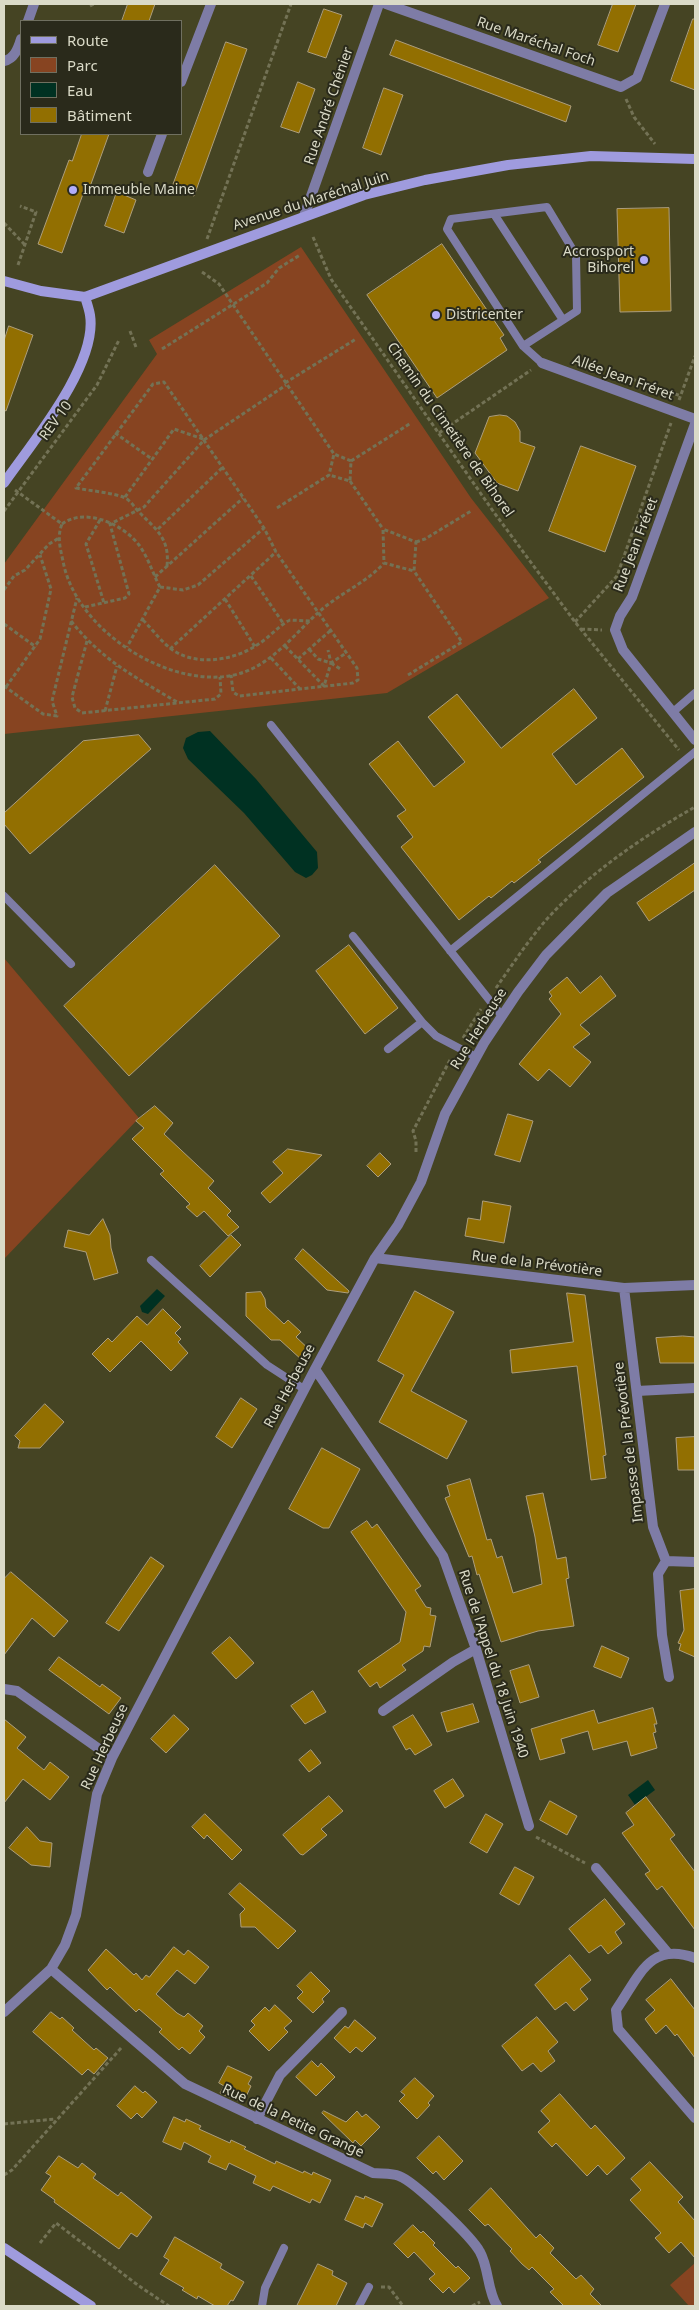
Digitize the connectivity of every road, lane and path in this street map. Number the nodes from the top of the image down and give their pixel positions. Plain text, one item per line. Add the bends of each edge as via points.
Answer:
1 (34, 4) edge
2 (211, 4) edge
3 (292, 4) edge
4 (379, 4) edge
5 (386, 4) edge
6 (665, 4) edge
7 (28, 20) edge
8 (20, 42) edge
9 (4, 61) edge
10 (182, 79) edge
11 (621, 87) junction
12 (162, 135) edge
13 (666, 158) junction
14 (695, 160) edge
15 (148, 172) dead end
16 (20, 206) dead end
17 (494, 214) junction
18 (304, 216) junction
19 (4, 223) edge
20 (313, 237) dead end
21 (25, 245) junction
22 (201, 254) junction
23 (300, 256) dead end
24 (18, 265) dead end
25 (202, 272) dead end
26 (4, 281) edge
27 (85, 296) junction
28 (232, 305) junction
29 (563, 320) junction
30 (130, 331) dead end
31 (356, 339) dead end
32 (119, 340) dead end
33 (523, 346) junction
34 (136, 347) dead end
35 (162, 349) dead end
36 (695, 356) edge
37 (542, 363) junction
38 (286, 384) junction
39 (675, 412) junction
40 (695, 419) edge
41 (412, 423) dead end
42 (695, 424) edge
43 (115, 433) junction
44 (439, 434) junction
45 (204, 440) junction
46 (334, 454) junction
47 (152, 459) junction
48 (351, 461) junction
49 (222, 468) junction
50 (329, 475) junction
51 (350, 481) junction
52 (4, 483) edge
53 (18, 492) junction
54 (125, 497) junction
55 (243, 498) junction
56 (277, 508) dead end
57 (4, 511) edge
58 (138, 511) junction
59 (471, 511) dead end
60 (100, 520) junction
61 (62, 524) junction
62 (110, 524) junction
63 (264, 528) junction
64 (158, 529) junction
65 (383, 529) junction
66 (59, 538) junction
67 (416, 542) junction
68 (276, 552) junction
69 (40, 555) junction
70 (384, 563) junction
71 (167, 566) junction
72 (414, 571) junction
73 (251, 576) junction
74 (154, 577) junction
75 (160, 587) junction
76 (4, 590) edge
77 (77, 597) junction
78 (225, 599) junction
79 (104, 603) junction
80 (84, 608) junction
81 (319, 612) junction
82 (143, 620) junction
83 (71, 621) junction
84 (311, 621) junction
85 (575, 622) junction
86 (283, 623) junction
87 (4, 624) edge
88 (581, 629) junction
89 (331, 630) junction
90 (615, 630) junction
91 (87, 641) junction
92 (285, 646) junction
93 (36, 647) junction
94 (255, 647) junction
95 (127, 648) junction
96 (170, 648) junction
97 (309, 649) junction
98 (328, 650) dead end
99 (346, 653) junction
100 (271, 658) junction
101 (298, 659) junction
102 (331, 663) junction
103 (117, 666) junction
104 (342, 670) dead end
105 (408, 675) dead end
106 (231, 676) junction
107 (220, 677) junction
108 (5, 686) edge
109 (324, 686) junction
110 (300, 689) junction
111 (695, 693) edge
112 (178, 703) junction
113 (105, 711) junction
114 (673, 712) junction
115 (271, 725) dead end
116 (695, 740) edge
117 (695, 752) edge
118 (687, 759) junction
119 (695, 832) edge
120 (4, 896) edge
121 (353, 936) dead end
122 (450, 951) junction
123 (71, 964) dead end
124 (502, 1016) junction
125 (422, 1022) junction
126 (388, 1049) dead end
127 (476, 1057) junction
128 (375, 1258) junction
129 (152, 1260) dead end
130 (695, 1285) edge
131 (624, 1288) junction
132 (315, 1368) junction
133 (695, 1388) edge
134 (304, 1389) junction
135 (637, 1391) junction
136 (666, 1561) junction
137 (695, 1562) edge
138 (476, 1649) junction
139 (670, 1677) dead end
140 (4, 1689) edge
141 (383, 1711) dead end
142 (112, 1758) junction
143 (529, 1826) joint
144 (596, 1868) joint
145 (667, 1952) junction
146 (695, 1958) edge
147 (51, 1969) junction
148 (4, 2012) edge
149 (342, 2012) dead end
150 (130, 2037) junction
151 (695, 2118) edge
152 (56, 2119) junction
153 (257, 2119) junction
154 (4, 2124) edge
155 (4, 2175) edge
156 (40, 2242) dead end
157 (4, 2248) edge
158 (284, 2248) dead end
159 (369, 2288) joint
160 (91, 2306) edge
161 (170, 2306) edge
162 (262, 2306) edge
163 (359, 2306) edge
164 (403, 2306) edge
165 (497, 2306) edge

1 - 7 street
2 - 10 street
3 - 22 path
4 - 18 street, Rue André Chénier
5 - 11 street, Rue Maréchal Foch
6 - 11 street via 637,78
8 - 9 street via 10,60
11 - 13 path via 634,117
12 - 15 street
13 - 14 street, Avenue du Maréchal Juin
13 - 18 street, Avenue du Maréchal Juin via 591,156 508,165 364,195
16 - 21 path via 36,212
17 - 29 lane
17 - 29 lane via 547,207 576,255 576,311
17 - 33 lane via 451,219 447,229
18 - 22 street, Avenue du Maréchal Juin
19 - 21 path
20 - 44 path, Chemin du Cimetière de Bihorel via 331,279
21 - 24 path
22 - 27 street, Avenue du Maréchal Juin
23 - 28 path via 280,268 267,283
25 - 28 path via 219,284
26 - 27 street, Avenue du Maréchal Juin via 41,291
27 - 52 street via 91,316 89,337 78,372 62,401
28 - 35 path
28 - 38 path
29 - 33 lane
30 - 34 path
31 - 38 path
32 - 53 path, REV 10 via 97,385
33 - 37 lane
36 - 39 path
37 - 39 street, Allée Jean Fréret
37 - 44 path
38 - 45 path
38 - 46 path
39 - 40 street, Allée Jean Fréret
39 - 85 path via 617,576
41 - 48 path
42 - 90 street, Rue Jean Fréret via 632,597
43 - 45 path via 153,384 164,382
43 - 47 path
43 - 54 path via 76,488
44 - 85 path, Chemin du Cimetière de Bihorel
45 - 47 path via 174,429
45 - 49 path
45 - 58 path
46 - 48 path
46 - 50 path
47 - 54 path
48 - 51 path
49 - 55 path
49 - 64 path
50 - 51 path
50 - 56 path
51 - 65 path
52 - 53 path
53 - 57 path, REV 10
53 - 61 path
54 - 58 path
55 - 63 path
55 - 71 path
58 - 62 path
58 - 64 path
59 - 67 path
60 - 61 path via 78,516
60 - 62 path
60 - 79 path via 86,544
61 - 66 path
62 - 74 path via 138,543
62 - 79 path via 128,594 125,598
63 - 68 path
63 - 75 path via 198,585 184,590
64 - 71 path via 166,546
65 - 67 path
65 - 70 path
66 - 69 path
66 - 77 path via 64,570
67 - 72 path
68 - 73 path
68 - 81 path
69 - 76 path via 14,576
69 - 93 path via 51,589
70 - 72 path
70 - 81 path
71 - 74 path
72 - 105 path via 462,642
73 - 78 path
73 - 86 path
74 - 75 path
75 - 82 path
77 - 80 path
77 - 83 path
78 - 94 path
78 - 96 path
79 - 80 path
80 - 95 path via 106,632
81 - 84 path
81 - 89 path
82 - 95 path
82 - 96 path
83 - 91 path
83 - 108 path via 52,702 57,716 44,714
84 - 86 path
84 - 92 path
85 - 88 path, Chemin du Cimetière de Bihorel
86 - 94 path
87 - 93 path
88 - 90 path
88 - 118 path, Chemin du Cimetière de Bihorel
89 - 97 path
89 - 99 path
90 - 114 street via 623,650
91 - 103 path
91 - 113 path via 73,703 82,712
92 - 100 path
92 - 101 path
93 - 108 path
94 - 96 path via 232,657 214,660 191,658
95 - 107 path via 176,673
97 - 101 path
97 - 102 path via 318,659
98 - 102 path
99 - 102 path
99 - 109 path via 357,668 358,680
100 - 106 path
100 - 110 path
101 - 109 path
102 - 104 path
102 - 109 path
103 - 112 path
103 - 113 path
106 - 107 path
106 - 110 path via 233,692 239,696
107 - 112 path via 219,697
109 - 110 path
111 - 114 lane
112 - 113 path
114 - 116 street
115 - 122 lane
117 - 118 lane
118 - 122 lane
119 - 124 street, Rue Herbeuse via 607,893 546,955
120 - 123 lane
121 - 125 lane
122 - 124 lane
124 - 127 street, Rue Herbeuse
125 - 126 lane
125 - 127 lane via 436,1036
127 - 128 street, Rue Herbeuse via 445,1114 421,1182 398,1225
128 - 131 street, Rue de la Prévotière
128 - 132 street, Rue Herbeuse
129 - 134 lane via 266,1364
130 - 131 street, Rue de la Prévotière
131 - 135 street, Impasse de la Prévotière
132 - 134 street, Rue Herbeuse
132 - 138 street, Rue de l'Appel du 18 Juin 1940 via 443,1556
133 - 135 street
134 - 142 street, Rue Herbeuse
135 - 136 street, Impasse de la Prévotière via 653,1527
136 - 137 street
136 - 139 street via 658,1574 662,1636
138 - 141 street
138 - 143 street, Rue de l'Appel du 18 Juin 1940
140 - 142 street via 17,1691
142 - 147 street, Rue Herbeuse via 97,1794 76,1915 65,1945
143 - 144 path via 537,1840
144 - 145 street
145 - 146 street
145 - 151 street via 652,1958 616,2010 618,2030
147 - 148 street, Rue Herbeuse
147 - 150 street, Rue de la Petite Grange
149 - 153 street via 280,2074
150 - 152 path
150 - 153 street, Rue de la Petite Grange via 185,2084
152 - 154 path
152 - 155 path
153 - 165 street, Rue de la Petite Grange via 373,2173 399,2175 422,2190 480,2251
156 - 161 path via 56,2223
157 - 160 street
158 - 162 lane via 265,2288
159 - 163 lane
159 - 164 path via 389,2287

